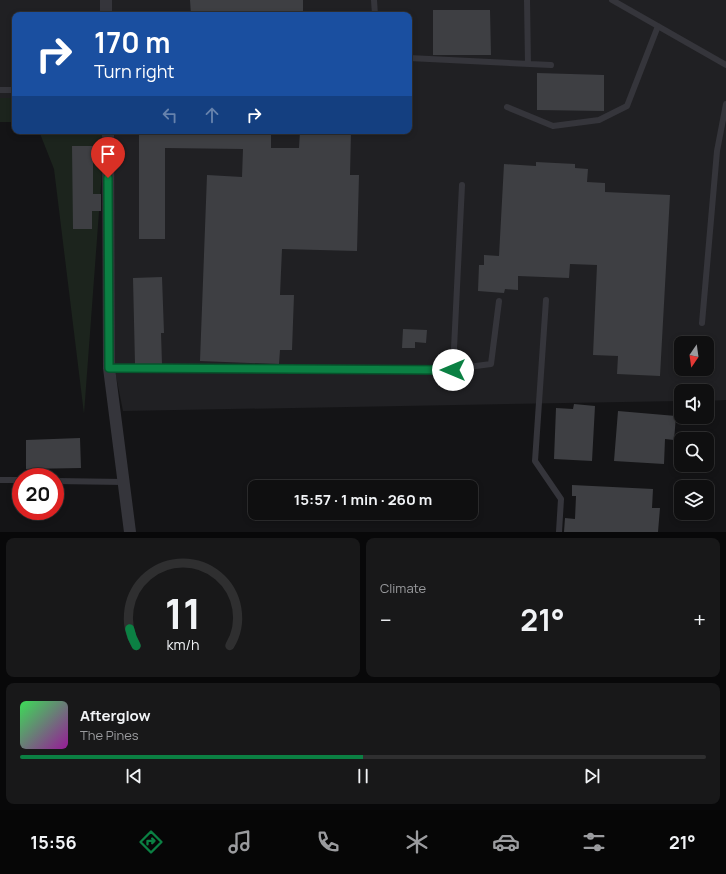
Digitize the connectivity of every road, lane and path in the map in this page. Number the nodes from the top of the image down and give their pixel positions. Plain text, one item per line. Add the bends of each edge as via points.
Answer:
1 (106, 0) edge
2 (374, 0) edge
3 (527, 0) edge
4 (612, 0) edge
5 (106, 12) edge
6 (375, 12) edge
7 (658, 26) junction
8 (412, 58) edge
9 (528, 64) junction
10 (551, 65) dead end
11 (726, 65) edge
12 (0, 90) edge
13 (12, 90) edge
14 (726, 104) edge
15 (506, 107) dead end
16 (108, 134) edge
17 (462, 185) dead end
18 (546, 300) dead end
19 (499, 301) dead end
20 (702, 323) dead end
21 (109, 368) junction
22 (453, 370) junction
23 (0, 480) edge
24 (12, 480) edge
25 (64, 481) edge
26 (124, 482) junction
27 (130, 532) edge
28 (559, 532) edge

1 - 5 street
2 - 6 lane
3 - 9 lane
4 - 7 lane
7 - 11 lane
7 - 15 lane via 627,106 599,120 553,126
8 - 9 lane
9 - 10 lane
12 - 13 lane
14 - 20 lane via 717,151
16 - 21 street
17 - 22 lane
18 - 28 lane via 535,461 561,499
19 - 22 lane via 492,364
21 - 22 lane
21 - 26 street
23 - 24 lane
25 - 26 lane
26 - 27 street

